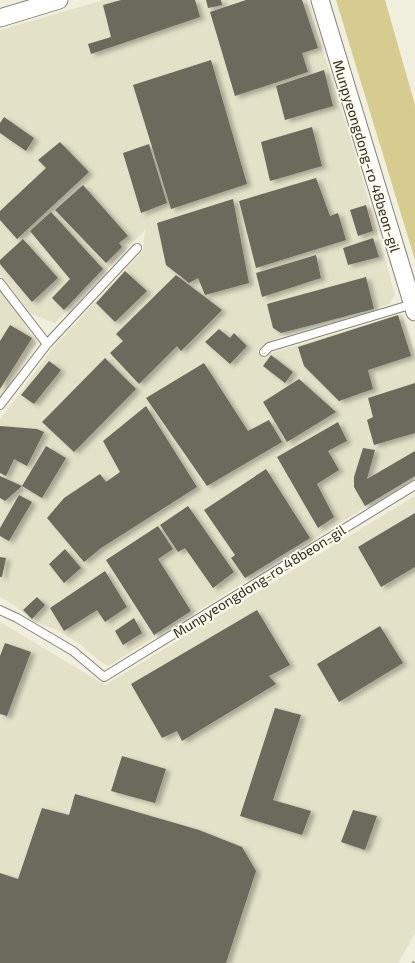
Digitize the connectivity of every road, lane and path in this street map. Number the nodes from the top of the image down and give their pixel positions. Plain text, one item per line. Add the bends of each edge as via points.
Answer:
1 (59, 0) edge
2 (320, 0) edge
3 (0, 18) edge
4 (138, 248) dead end
5 (0, 283) edge
6 (414, 308) edge
7 (47, 344) junction
8 (264, 352) dead end
9 (0, 405) edge
10 (415, 485) edge
11 (0, 610) edge
12 (415, 959) edge
13 (413, 963) edge

1 - 3 street
2 - 6 street, Munpyeongdong-ro 48beon-gil
4 - 7 lane
5 - 7 lane
6 - 8 lane via 269,347
7 - 9 lane
10 - 11 lane, Munpyeongdong-ro 48beon-gil via 104,677 73,651
12 - 13 path

